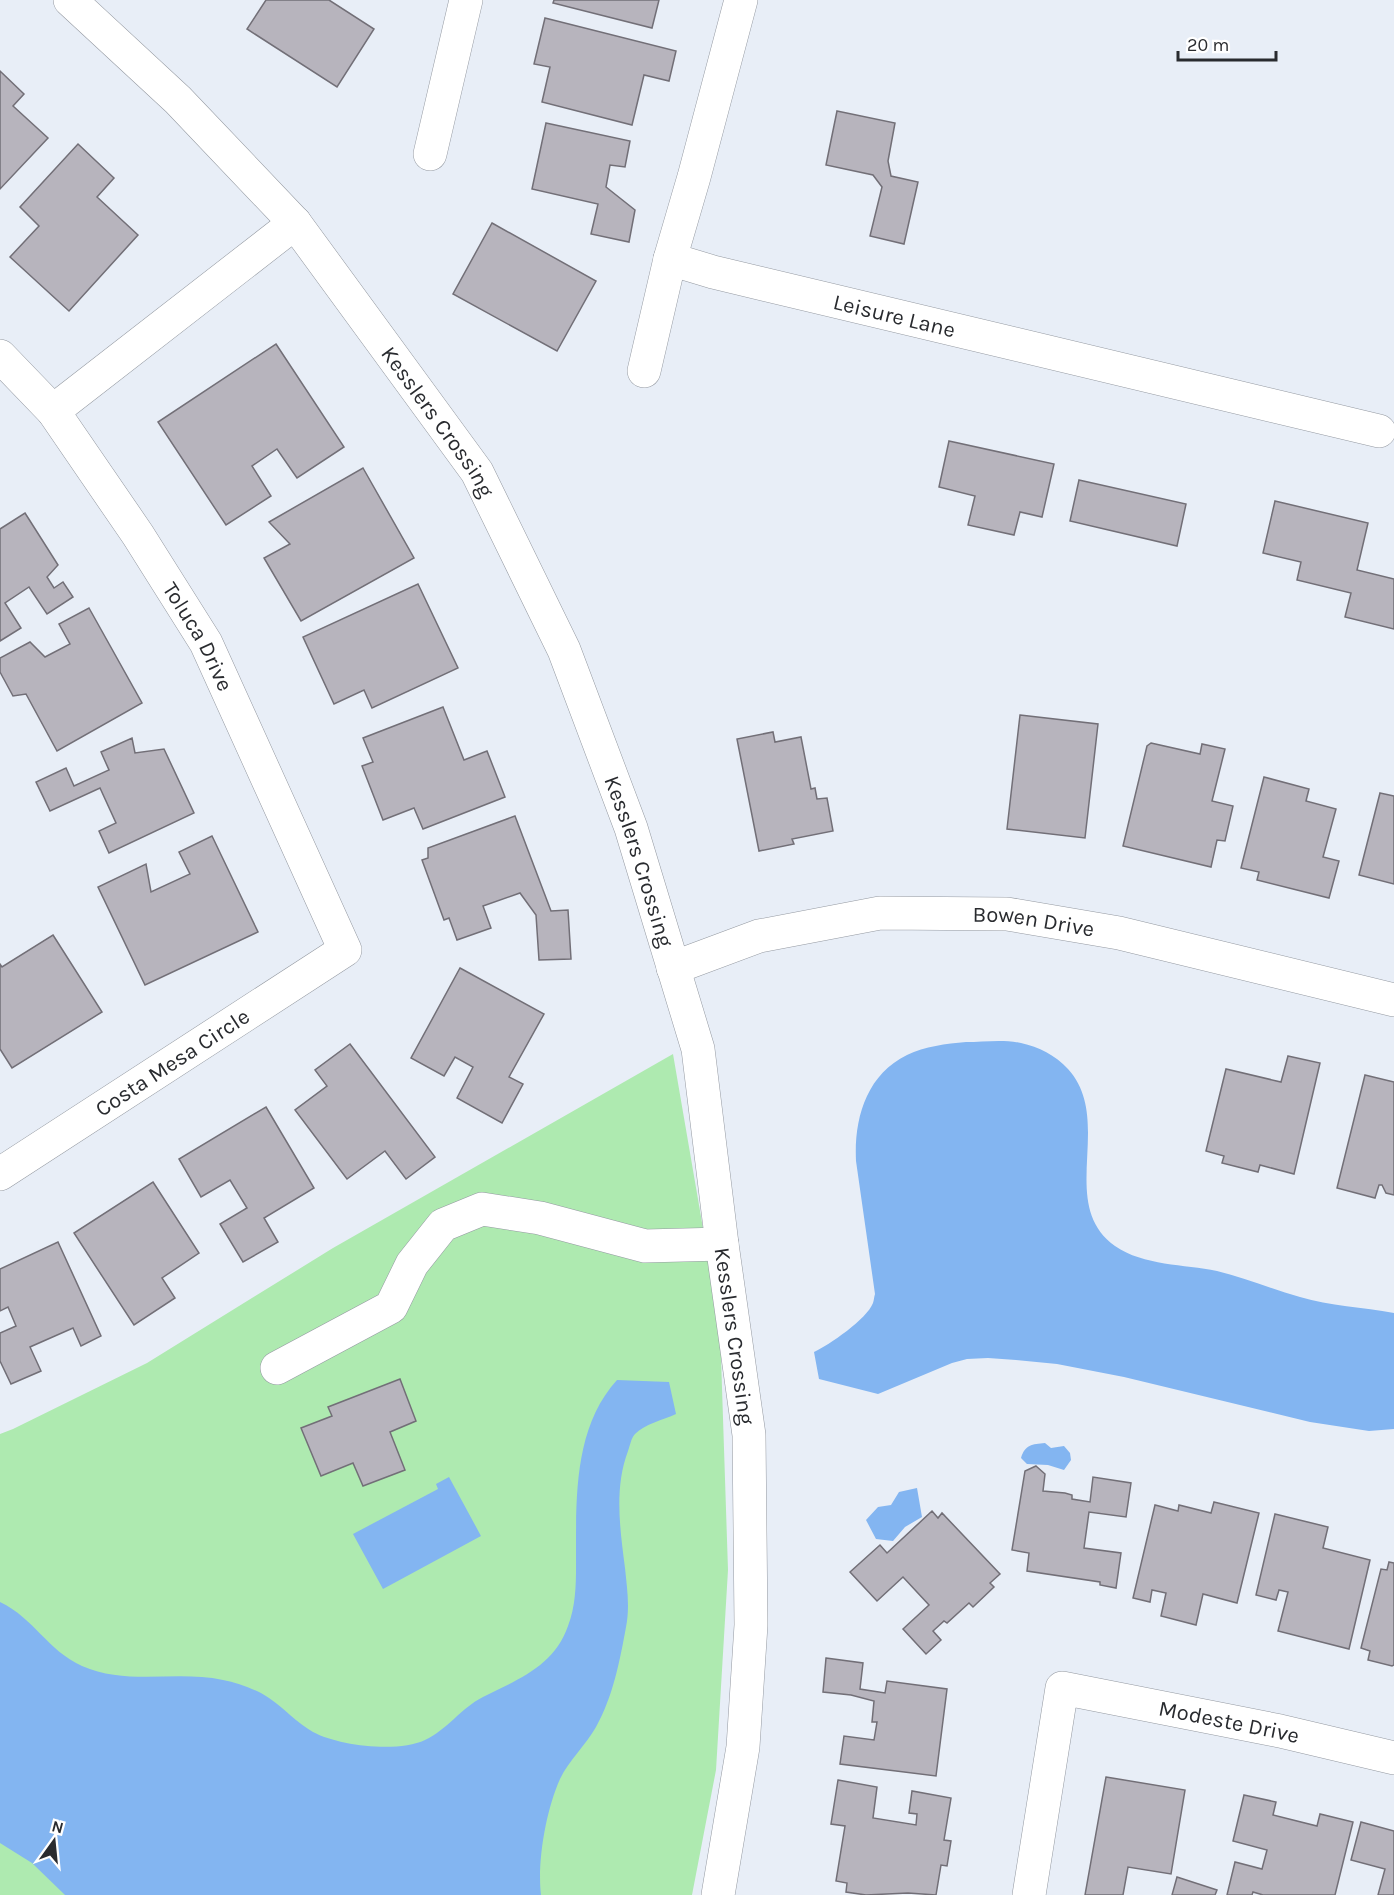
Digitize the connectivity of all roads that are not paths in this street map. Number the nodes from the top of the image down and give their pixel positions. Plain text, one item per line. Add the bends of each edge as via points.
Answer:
1 (70, 0) edge
2 (466, 0) edge
3 (741, 0) edge
4 (430, 154) dead end
5 (295, 223) junction
6 (670, 259) junction
7 (0, 356) edge
8 (644, 371) dead end
9 (53, 411) junction
10 (1379, 431) dead end
11 (345, 950) joint
12 (674, 968) junction
13 (1394, 1000) edge
14 (0, 1174) edge
15 (722, 1244) junction
16 (277, 1368) dead end
17 (1394, 1758) edge
18 (718, 1895) edge
19 (1029, 1895) edge

1 - 5 street, Kesslers Crossing via 178,100
2 - 4 street
3 - 6 street
5 - 9 street
5 - 12 street, Kesslers Crossing via 477,472 564,650 631,828
6 - 8 street
6 - 10 street, Leisure Lane
7 - 9 street, Toluca Drive
9 - 11 street, Toluca Drive via 206,643
11 - 14 street, Costa Mesa Circle
12 - 13 street, Bowen Drive via 759,936 880,913 1007,914 1119,933
12 - 15 street, Kesslers Crossing via 698,1048
15 - 16 street via 645,1246 540,1218 482,1209 442,1226 412,1264 390,1306
15 - 18 street, Kesslers Crossing via 749,1436 751,1625 743,1747
17 - 19 street, Modeste Drive via 1062,1688

